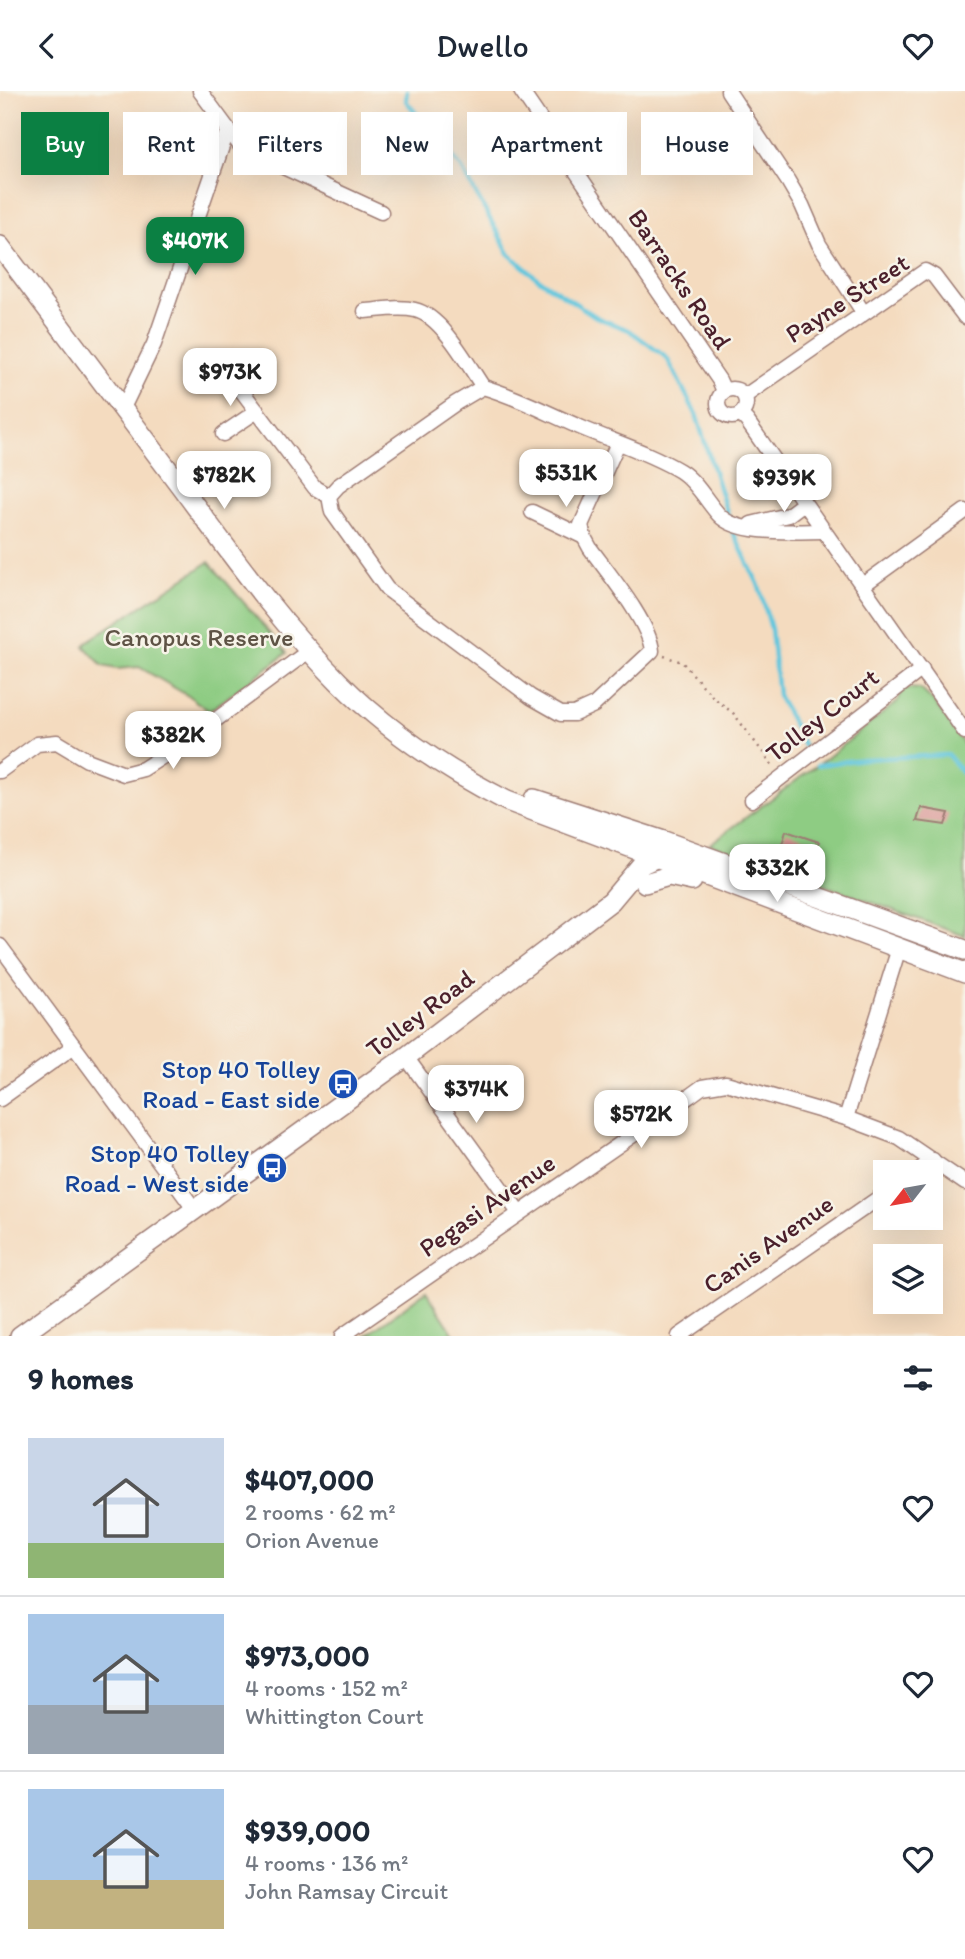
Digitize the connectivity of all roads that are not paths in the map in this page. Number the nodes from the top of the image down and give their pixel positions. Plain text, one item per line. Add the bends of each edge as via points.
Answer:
1 (200, 91) edge
2 (521, 91) edge
3 (728, 91) edge
4 (228, 129) junction
5 (381, 212) dead end
6 (0, 246) edge
7 (365, 311) dead end
8 (863, 312) junction
9 (965, 317) edge
10 (232, 379) dead end
11 (483, 387) junction
12 (724, 391) junction
13 (745, 396) junction
14 (123, 408) junction
15 (257, 411) junction
16 (741, 415) junction
17 (223, 434) dead end
18 (618, 443) junction
19 (329, 496) junction
20 (804, 503) junction
21 (532, 512) dead end
22 (965, 512) edge
23 (741, 526) junction
24 (824, 531) junction
25 (583, 537) junction
26 (863, 585) junction
27 (310, 650) junction
28 (922, 669) junction
29 (965, 732) edge
30 (0, 771) edge
31 (457, 772) junction
32 (752, 800) dead end
33 (615, 842) junction
34 (659, 849) junction
35 (638, 880) junction
36 (793, 909) junction
37 (904, 929) junction
38 (0, 946) edge
39 (899, 948) junction
40 (965, 950) edge
41 (965, 973) edge
42 (74, 1046) junction
43 (406, 1057) junction
44 (0, 1100) edge
45 (846, 1118) junction
46 (933, 1160) edge
47 (943, 1167) edge
48 (965, 1183) edge
49 (873, 1202) edge
50 (195, 1210) junction
51 (519, 1213) junction
52 (31, 1333) edge
53 (342, 1336) edge
54 (679, 1336) edge

1 - 4 street
2 - 12 street, Barracks Road
3 - 8 street via 789,181 819,244
4 - 5 street via 242,148
4 - 14 street via 154,344
6 - 14 main road
7 - 11 street via 414,309 430,316
8 - 9 street, Payne Street via 925,271 934,276
8 - 13 street, Payne Street
10 - 15 street
11 - 18 street
11 - 19 street
12 - 13 street via 733,388
12 - 16 street via 718,400 720,411 730,417
13 - 16 street via 747,406
14 - 27 main road
15 - 17 street
15 - 19 street via 315,488
16 - 20 street
18 - 23 street via 684,473 722,519
18 - 25 street via 581,525
19 - 25 street via 332,512 387,589 531,697 561,714 594,705 652,651 652,641 640,619
20 - 23 street via 788,515
20 - 24 street
21 - 25 street
22 - 26 street
23 - 24 street
24 - 26 street
26 - 28 street
27 - 30 street via 143,769 124,774 57,742 37,744
27 - 31 main road via 374,714
28 - 29 street
28 - 32 street, Tolley Court
31 - 33 main road via 507,801
31 - 34 main road
33 - 34 main road
33 - 35 main road
34 - 35 main road, Tolley Road via 656,866
34 - 36 main road
34 - 37 main road
35 - 36 main road via 676,877 774,910
35 - 43 main road, Tolley Road
36 - 39 main road
37 - 39 main road
37 - 40 main road
38 - 42 street
39 - 41 main road
39 - 45 street
42 - 44 street
42 - 50 street
43 - 50 main road, Tolley Road
43 - 51 street
45 - 46 street, Pegasi Avenue via 899,1138
45 - 51 street, Pegasi Avenue via 738,1085 713,1084
47 - 48 street, Pegasi Avenue
49 - 54 street, Canis Avenue
50 - 52 main road, Tolley Road
51 - 53 street, Pegasi Avenue

